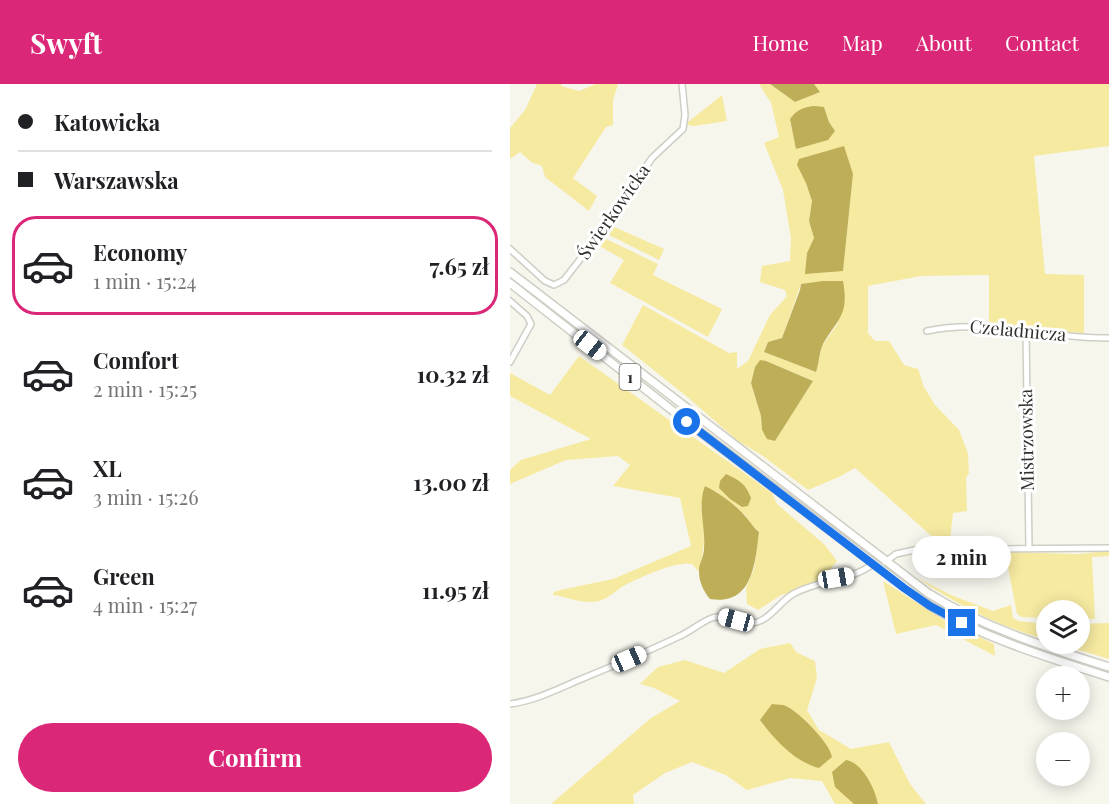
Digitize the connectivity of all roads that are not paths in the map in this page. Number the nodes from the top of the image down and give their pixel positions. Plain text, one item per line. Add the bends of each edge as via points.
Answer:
1 (682, 84) edge
2 (510, 249) edge
3 (510, 272) edge
4 (510, 283) edge
5 (510, 301) edge
6 (927, 331) dead end
7 (1026, 331) junction
8 (1109, 338) edge
9 (510, 362) edge
10 (1109, 548) edge
11 (1029, 549) junction
12 (885, 562) junction
13 (873, 564) junction
14 (1109, 667) edge
15 (1109, 677) edge
16 (510, 704) edge

1 - 2 street, Świerkowicka via 683,129 652,158 564,280 554,285 545,281
3 - 12 main road, 1
4 - 13 main road, 1
5 - 9 street via 531,324
6 - 7 street, Czeladnicza via 958,326
7 - 8 street, Czeladnicza
7 - 11 street, Mistrzowska
10 - 11 street
11 - 12 street via 942,544 896,554
12 - 14 main road, 1 via 970,617
13 - 15 main road, 1 via 930,606 981,633
13 - 16 street via 863,573 795,593 760,621 751,624 723,616 712,618 629,659

